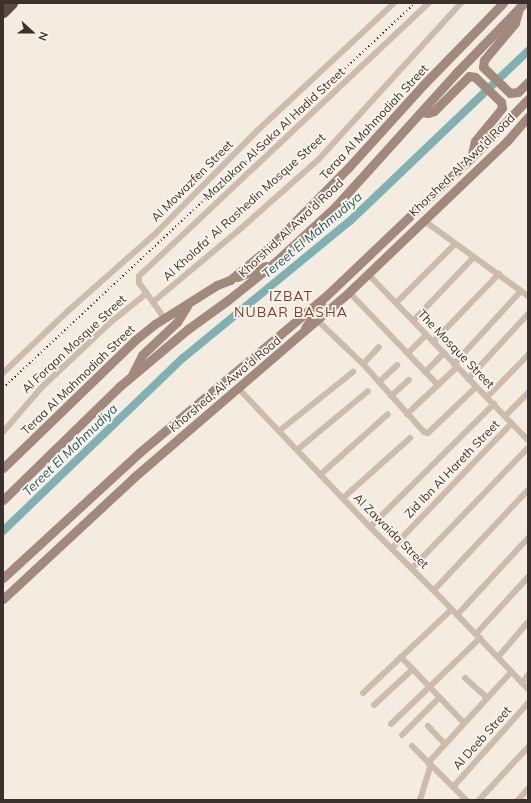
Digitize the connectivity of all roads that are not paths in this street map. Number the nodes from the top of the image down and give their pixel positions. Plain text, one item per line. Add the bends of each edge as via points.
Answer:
1 (12, 3) edge
2 (394, 3) edge
3 (429, 3) edge
4 (461, 3) edge
5 (503, 3) edge
6 (521, 6) edge
7 (3, 12) edge
8 (528, 82) edge
9 (528, 99) edge
10 (421, 112) junction
11 (528, 117) edge
12 (471, 158) junction
13 (423, 220) junction
14 (456, 244) junction
15 (474, 257) junction
16 (273, 264) junction
17 (368, 274) junction
18 (499, 274) junction
19 (230, 280) junction
20 (522, 291) junction
21 (349, 292) junction
22 (147, 293) junction
23 (326, 296) junction
24 (528, 296) edge
25 (154, 302) junction
26 (396, 303) junction
27 (187, 305) junction
28 (528, 314) edge
29 (165, 319) junction
30 (318, 321) junction
31 (413, 321) junction
32 (426, 335) junction
33 (298, 338) junction
34 (433, 342) junction
35 (379, 347) dead end
36 (444, 353) junction
37 (408, 354) junction
38 (528, 355) edge
39 (363, 364) junction
40 (397, 365) dead end
41 (455, 365) junction
42 (353, 372) dead end
43 (425, 372) junction
44 (3, 373) edge
45 (131, 377) junction
46 (468, 379) junction
47 (409, 380) dead end
48 (379, 382) junction
49 (438, 385) junction
50 (476, 386) junction
51 (238, 388) junction
52 (368, 391) dead end
53 (528, 393) edge
54 (391, 396) junction
55 (487, 397) junction
56 (494, 404) junction
57 (388, 414) dead end
58 (407, 414) junction
59 (505, 416) junction
60 (512, 423) junction
61 (279, 431) junction
62 (3, 432) edge
63 (526, 432) edge
64 (410, 438) dead end
65 (528, 440) edge
66 (528, 448) edge
67 (297, 450) junction
68 (3, 468) edge
69 (320, 475) junction
70 (528, 490) edge
71 (343, 498) junction
72 (3, 500) edge
73 (370, 528) junction
74 (528, 538) edge
75 (392, 548) junction
76 (412, 568) junction
77 (528, 577) edge
78 (3, 578) edge
79 (434, 590) junction
80 (3, 599) edge
81 (452, 609) junction
82 (457, 615) junction
83 (528, 622) edge
84 (478, 636) junction
85 (401, 657) junction
86 (498, 657) junction
87 (413, 669) junction
88 (511, 672) junction
89 (528, 675) edge
90 (465, 678) dead end
91 (522, 683) junction
92 (430, 687) junction
93 (528, 689) edge
94 (363, 693) dead end
95 (439, 698) junction
96 (487, 698) junction
97 (528, 703) edge
98 (374, 705) dead end
99 (464, 723) junction
100 (392, 724) dead end
101 (428, 726) dead end
102 (402, 735) dead end
103 (445, 744) junction
104 (412, 746) dead end
105 (528, 747) edge
106 (430, 764) junction
107 (453, 787) junction
108 (528, 789) edge
109 (420, 800) edge
110 (466, 800) edge
111 (478, 800) edge
112 (518, 800) edge

1 - 7 highway
2 - 44 street, Al Mowazfen Street via 258,130 156,233
3 - 22 street, Mazlakan Al Saka Al Hadid Street via 139,276 139,283
4 - 25 street, Al Kholafa' Al Rashedin Mosque Street via 318,159
5 - 19 main road, Teraa Al Mahmodiah Street via 306,211 271,246
6 - 8 main road via 512,27 484,60 483,67 508,92 518,92
6 - 10 main road, Khorshid, Al Awa'd Road
9 - 12 main road, Khorshed, Al Awa'd Road
10 - 12 main road via 434,111 469,76 476,77 501,102 501,110 475,141
10 - 16 main road, Khorshid, Al Awa'd Road via 334,208
11 - 13 main road, Khorshed, Al Awa'd Road via 507,141
12 - 23 main road, Khorshed, Al Awa'd Road
13 - 14 street
13 - 17 main road, Khorshed, Al Awa'd Road
14 - 15 street
14 - 26 street
15 - 18 street
15 - 31 street
16 - 19 main road
16 - 45 main road, Khorshid, Al Awa'd Road via 188,328
17 - 21 main road, Khorshed, Al Awa'd Road
17 - 26 street, The Mosque Street
18 - 20 street
18 - 34 street
19 - 27 main road, Teraa Al Mahmodiah Street via 217,285
20 - 24 street
20 - 41 street
21 - 30 main road, Khorshed, Al Awa'd Road
21 - 37 street
22 - 25 street
22 - 62 street, Al Forqan Mosque Street via 111,322 42,387
23 - 33 main road
23 - 78 main road, Khorshed, Al Awa'd Road via 140,452
25 - 29 street
26 - 31 street, The Mosque Street
27 - 29 main road, Teraa Al Mahmodiah Street
27 - 45 main road via 180,319 142,355
28 - 46 street
29 - 68 main road, Teraa Al Mahmodiah Street via 135,340
30 - 33 main road, Khorshed, Al Awa'd Road
30 - 39 street
31 - 32 street, The Mosque Street
32 - 34 street, The Mosque Street
32 - 37 street
33 - 51 main road, Khorshed, Al Awa'd Road
34 - 36 street, The Mosque Street
35 - 39 street
36 - 41 street, The Mosque Street
36 - 43 street
37 - 43 street
38 - 55 street
39 - 48 street
40 - 48 street
41 - 46 street, The Mosque Street
41 - 49 street
42 - 61 street
43 - 49 street
45 - 72 main road, Khorshid, Al Awa'd Road
46 - 50 street, The Mosque Street
47 - 54 street
48 - 54 street
49 - 58 street
50 - 55 street, The Mosque Street
50 - 58 street via 428,433
51 - 61 street, Al Zawaida Street
51 - 80 main road, Khorshed, Al Awa'd Road via 133,478
52 - 67 street
53 - 59 street
54 - 58 street
55 - 56 street, The Mosque Street
56 - 59 street, The Mosque Street
56 - 73 street
57 - 69 street
59 - 60 street, The Mosque Street
60 - 63 street, The Mosque Street
60 - 75 street, Zid Ibn Al Hareth Street
61 - 67 street, Al Zawaida Street
63 - 65 street, The Mosque Street
64 - 71 street
66 - 76 street
67 - 69 street, Al Zawaida Street
69 - 71 street, Al Zawaida Street
70 - 79 street
71 - 73 street, Al Zawaida Street
73 - 75 street, Al Zawaida Street
74 - 82 street
75 - 76 street, Al Zawaida Street
76 - 79 street, Al Zawaida Street
77 - 84 street
79 - 81 street, Al Zawaida Street
81 - 82 street, Al Zawaida Street
81 - 85 street
82 - 84 street, Al Zawaida Street
83 - 86 street
84 - 86 street, Al Zawaida Street
84 - 92 street
85 - 87 street
85 - 94 street
86 - 88 street, Al Zawaida Street
87 - 92 street
87 - 98 street
88 - 91 street, Al Zawaida Street
88 - 96 street
89 - 91 street
90 - 96 street
91 - 93 street, Al Zawaida Street
92 - 95 street
92 - 100 street
95 - 99 street
95 - 102 street
96 - 99 street
97 - 107 street, Al Deeb Street
99 - 103 street
101 - 103 street
103 - 106 street
104 - 106 street
105 - 111 street
106 - 107 street
106 - 109 street
107 - 110 street
108 - 112 street

